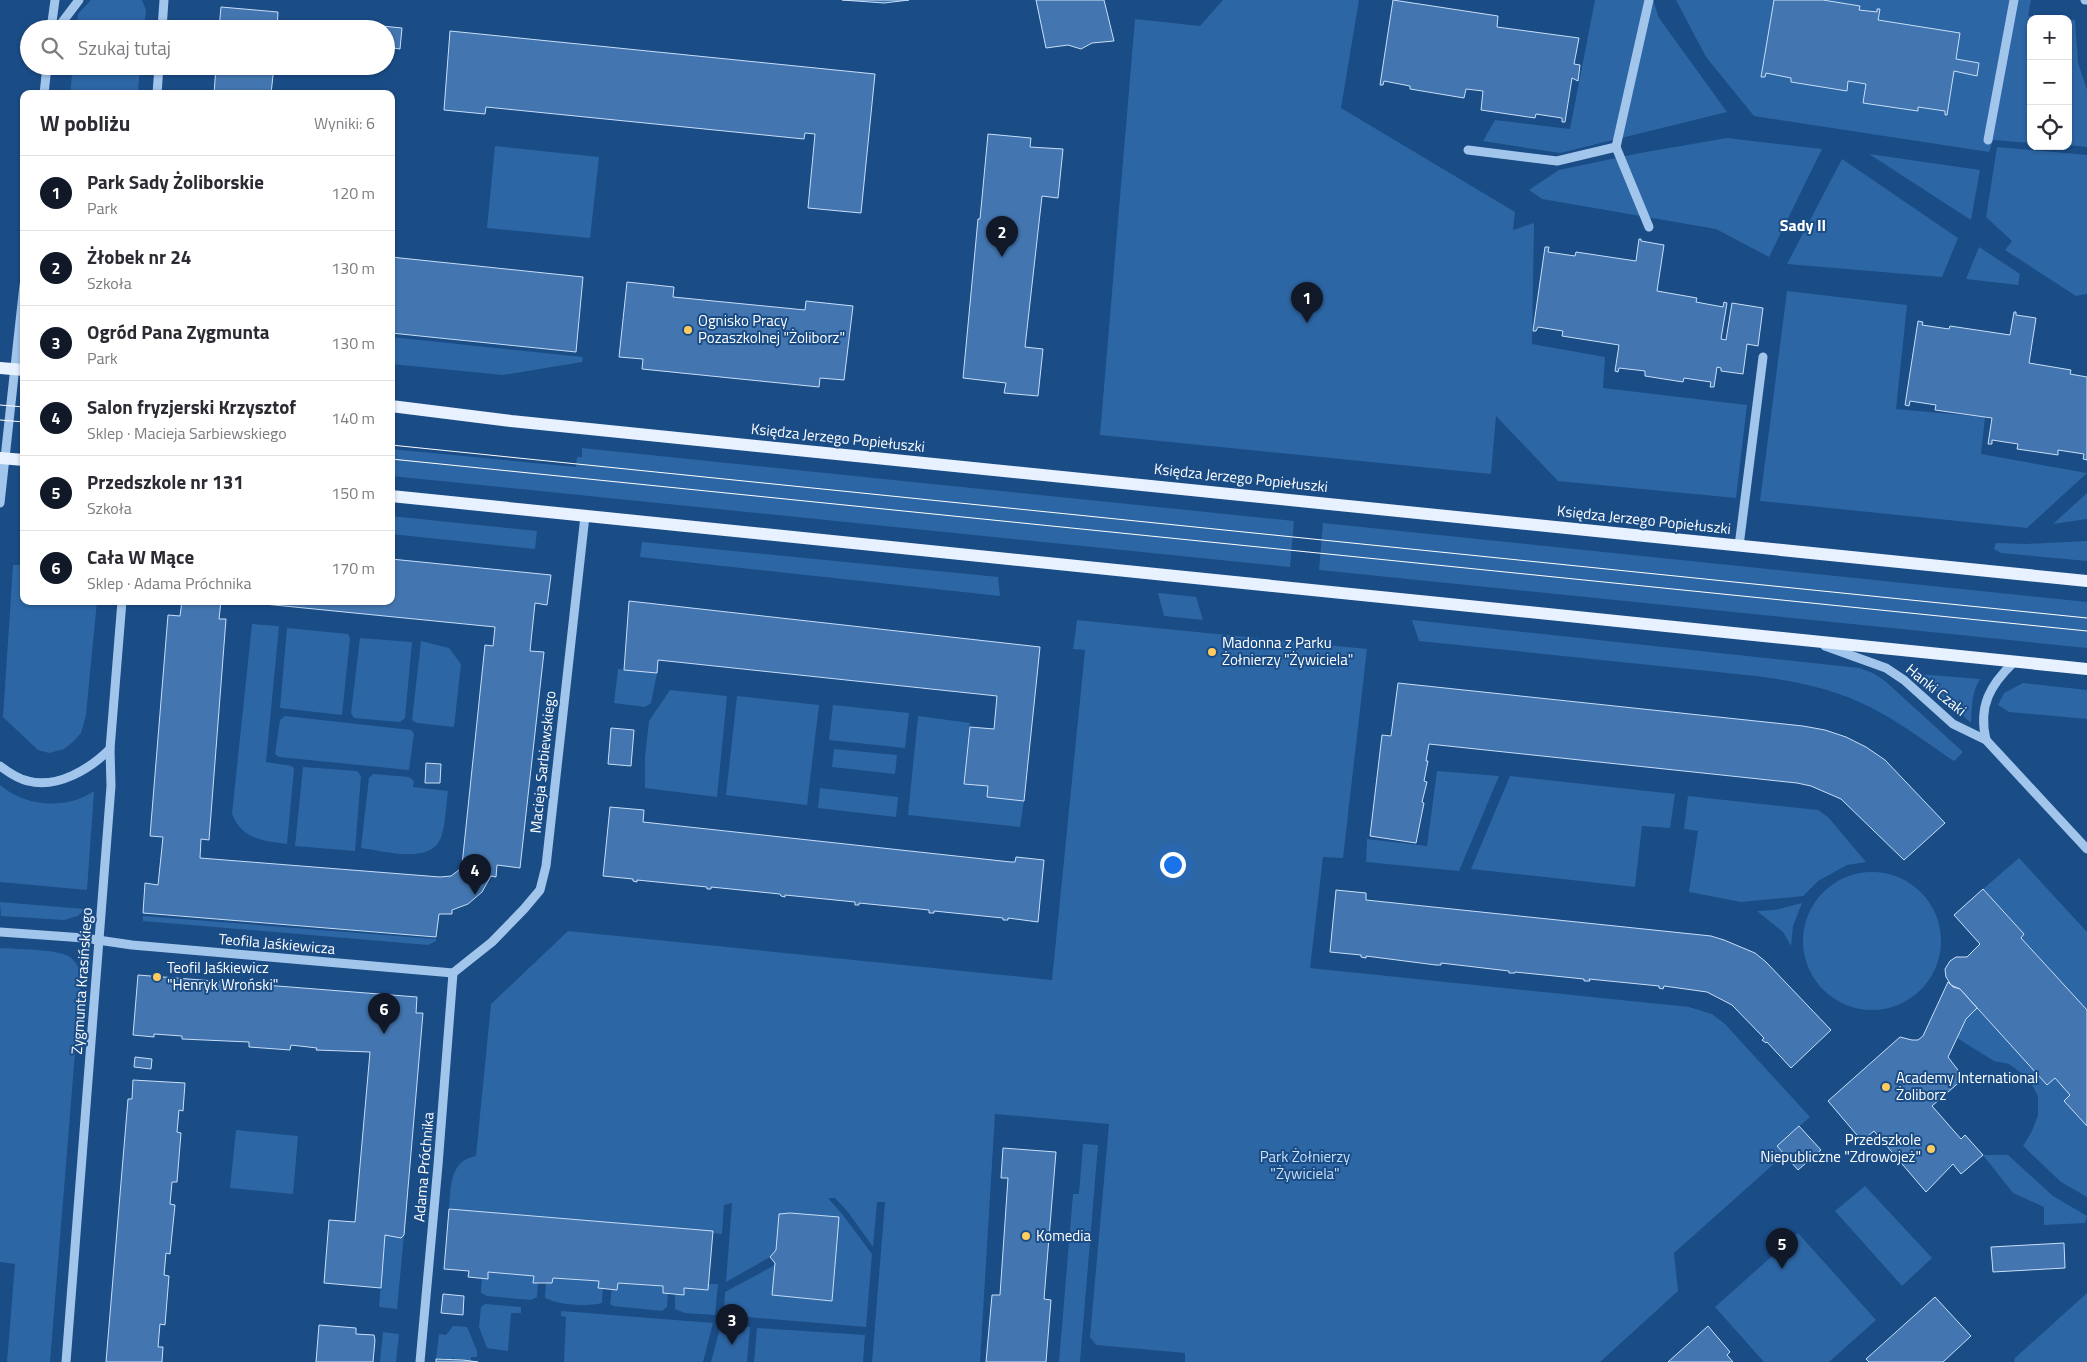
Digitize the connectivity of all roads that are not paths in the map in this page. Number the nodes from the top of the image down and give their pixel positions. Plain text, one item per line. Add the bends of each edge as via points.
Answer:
1 (55, 0) edge
2 (79, 0) edge
3 (164, 0) edge
4 (1649, 0) edge
5 (2014, 0) edge
6 (52, 20) edge
7 (64, 20) edge
8 (163, 20) edge
9 (46, 75) edge
10 (158, 75) edge
11 (44, 90) edge
12 (157, 90) edge
13 (1988, 140) dead end
14 (1616, 147) junction
15 (1468, 150) dead end
16 (1649, 227) dead end
17 (20, 352) edge
18 (1763, 357) dead end
19 (0, 368) edge
20 (19, 369) edge
21 (395, 407) edge
22 (2, 458) edge
23 (20, 460) edge
24 (395, 496) edge
25 (0, 503) edge
26 (585, 516) junction
27 (1739, 546) junction
28 (2087, 575) edge
29 (2070, 579) junction
30 (2087, 581) edge
31 (122, 605) edge
32 (1812, 642) junction
33 (2014, 662) junction
34 (2087, 669) edge
35 (1986, 740) junction
36 (110, 750) junction
37 (0, 766) edge
38 (2087, 849) edge
39 (0, 932) edge
40 (99, 940) junction
41 (453, 973) junction
42 (66, 1362) edge
43 (420, 1362) edge

1 - 6 street
2 - 7 street
3 - 8 street
4 - 14 street
5 - 13 street
9 - 11 street
10 - 12 street
14 - 15 street via 1557,161
14 - 16 street
17 - 20 street
18 - 27 street
19 - 20 main road
20 - 22 street
21 - 27 main road, Księdza Jerzego Popiełuszki via 510,421
22 - 23 main road
22 - 25 street
24 - 26 main road
26 - 32 main road
26 - 41 street, Macieja Sarbiewskiego via 546,866 540,890 492,942
27 - 29 main road, Księdza Jerzego Popiełuszki
28 - 29 street
29 - 30 main road, Księdza Jerzego Popiełuszki
31 - 36 street, Zygmunta Krasińskiego
32 - 33 main road
32 - 35 street, Hanki Czaki via 1886,668 1953,724
33 - 34 main road
33 - 35 street, Hanki Czaki via 1998,678 1988,695 1982,725
35 - 38 street, Hanki Czaki
36 - 37 street via 89,766 50,783 28,781
36 - 40 street, Zygmunta Krasińskiego via 111,786
39 - 40 street, Teofila Jaśkiewicza
40 - 41 street, Teofila Jaśkiewicza
40 - 42 street, Zygmunta Krasińskiego
41 - 43 street, Adama Próchnika

